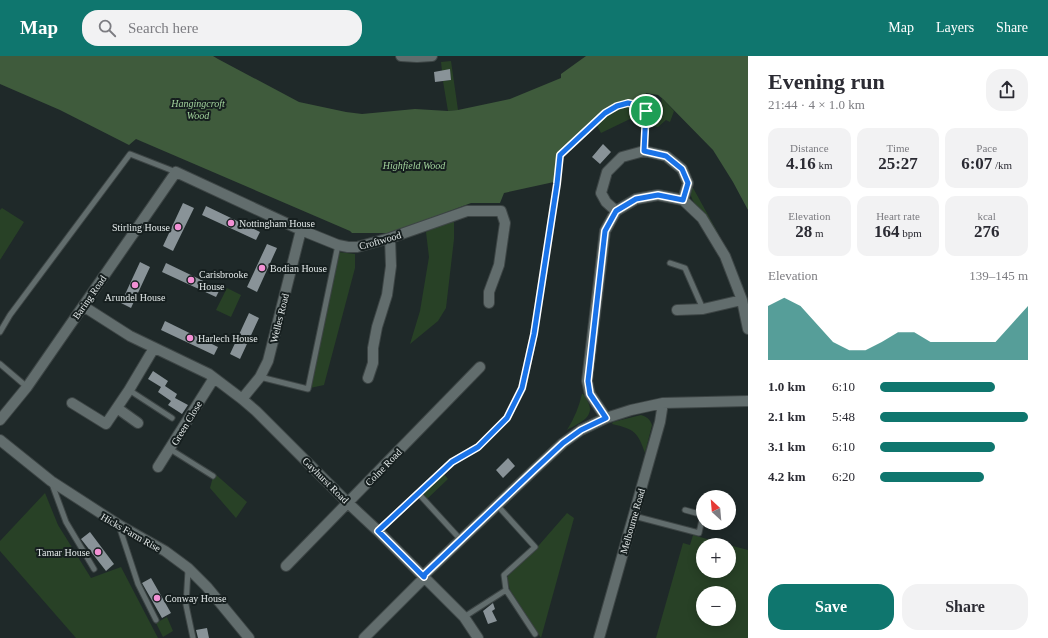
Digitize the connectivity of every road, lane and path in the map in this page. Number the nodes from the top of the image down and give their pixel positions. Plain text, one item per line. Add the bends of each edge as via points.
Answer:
1 (401, 56) edge
2 (432, 56) edge
3 (644, 151) junction
4 (176, 172) junction
5 (683, 200) junction
6 (616, 211) junction
7 (302, 230) junction
8 (390, 238) junction
9 (338, 245) junction
10 (670, 263) dead end
11 (742, 300) junction
12 (489, 303) dead end
13 (83, 306) junction
14 (703, 309) junction
15 (677, 310) dead end
16 (748, 329) edge
17 (0, 332) edge
18 (154, 348) junction
19 (0, 364) edge
20 (480, 367) dead end
21 (260, 377) junction
22 (214, 378) junction
23 (368, 378) dead end
24 (27, 387) junction
25 (128, 390) junction
26 (242, 399) junction
27 (748, 401) edge
28 (72, 403) dead end
29 (663, 403) junction
30 (117, 408) junction
31 (172, 418) dead end
32 (606, 418) junction
33 (0, 420) edge
34 (138, 422) dead end
35 (0, 440) edge
36 (170, 450) junction
37 (158, 467) dead end
38 (213, 476) dead end
39 (51, 481) junction
40 (418, 493) junction
41 (348, 502) junction
42 (498, 505) junction
43 (685, 510) dead end
44 (634, 516) junction
45 (119, 525) junction
46 (378, 531) junction
47 (461, 540) junction
48 (286, 566) dead end
49 (188, 568) junction
50 (94, 570) dead end
51 (424, 577) junction
52 (506, 590) junction
53 (464, 617) junction
54 (156, 620) dead end
55 (535, 634) dead end
56 (193, 638) edge
57 (249, 638) edge
58 (364, 638) edge
59 (478, 638) edge
60 (599, 638) edge

1 - 2 street
3 - 5 street via 666,156 682,169 688,183
3 - 6 street via 622,157 607,172 601,193
3 - 40 lane via 646,111 642,106 628,103 605,113 560,155 534,334 522,388 507,418 478,447 452,462
4 - 7 street, Croftwood
4 - 13 street, Baring Road
4 - 17 lane via 129,153
5 - 6 street via 658,195 636,199
5 - 11 street via 702,218 725,256
6 - 32 street via 605,231 588,381 590,394
7 - 9 street, Croftwood
7 - 21 street, Welles Road via 268,361
8 - 9 street, Croftwood via 357,247
8 - 12 street, Croftwood via 467,211 501,211 505,223 499,265 489,292
8 - 23 street via 391,266 387,295 377,327 373,363
9 - 21 lane via 308,389
10 - 14 lane via 685,268
11 - 14 street
11 - 16 street
13 - 18 street, Gayhurst Road
13 - 24 street, Baring Road
14 - 15 street
18 - 22 street, Gayhurst Road
18 - 25 street
19 - 24 lane
20 - 41 street, Colne Road
21 - 26 street, Welles Road
22 - 26 street, Gayhurst Road
22 - 36 street, Green Close
24 - 33 street, Baring Road
25 - 30 street
25 - 31 lane
26 - 41 street, Gayhurst Road
27 - 29 street
28 - 30 street via 106,424
29 - 32 street
29 - 44 street, Melbourne Road
30 - 34 street
32 - 42 street via 581,430 563,443
35 - 39 street, Hicks Farm Rise
36 - 37 street, Green Close
36 - 38 lane
39 - 45 street, Hicks Farm Rise
39 - 50 lane via 66,522
40 - 46 lane
40 - 47 lane
41 - 46 street, Gayhurst Road
41 - 48 street, Colne Road
42 - 47 street
42 - 52 lane via 535,547 504,575
43 - 44 lane via 703,515 699,533
44 - 60 street, Melbourne Road
45 - 49 street, Hicks Farm Rise via 165,551
45 - 54 lane via 138,584
46 - 51 street, Gayhurst Road
47 - 51 street
49 - 56 lane via 186,605
49 - 57 street, Hicks Farm Rise
51 - 53 street, Gayhurst Road
51 - 58 street
52 - 53 lane
52 - 55 lane
53 - 59 street, Gayhurst Road

